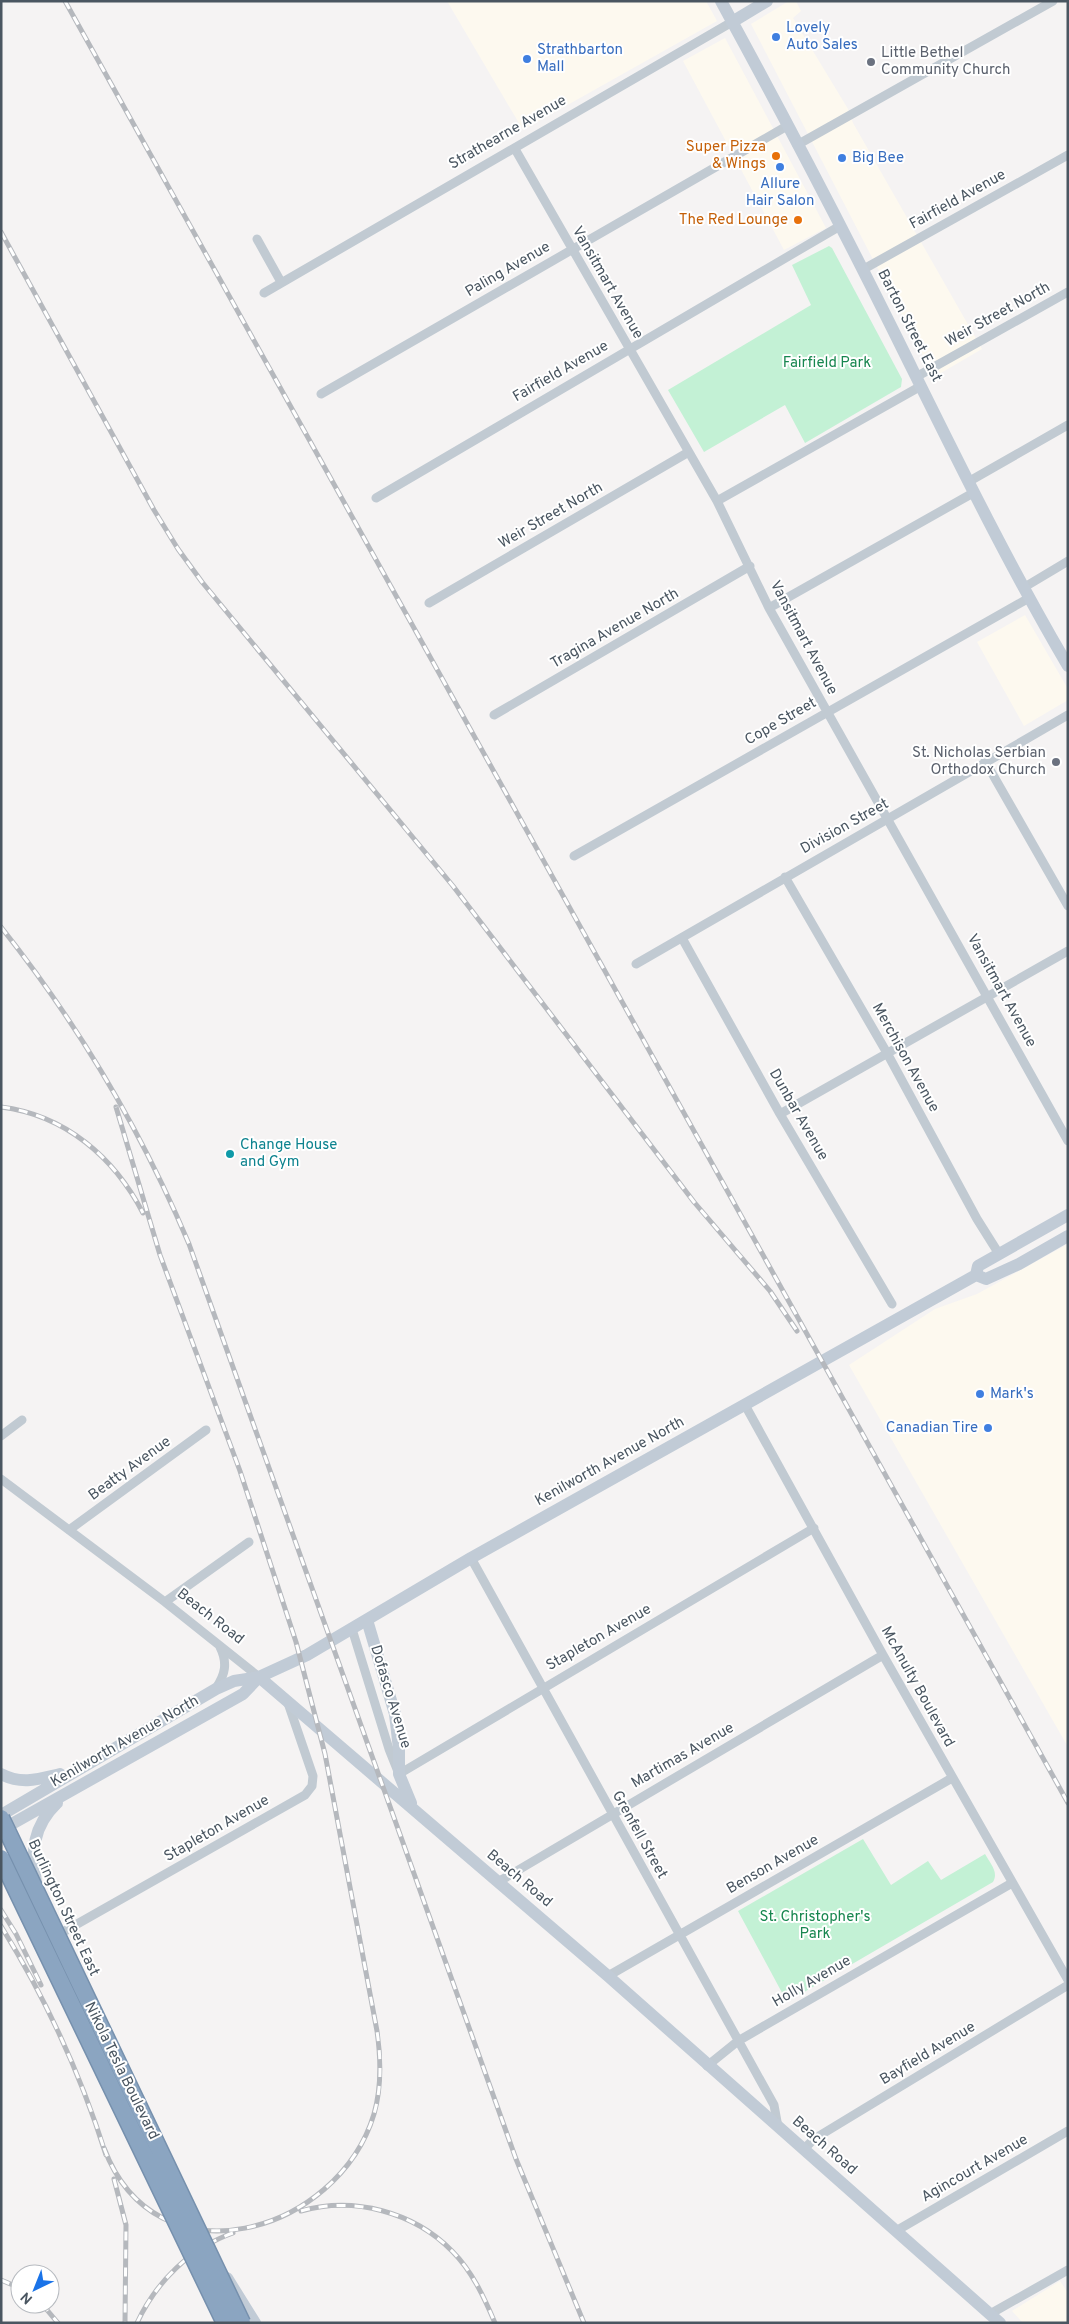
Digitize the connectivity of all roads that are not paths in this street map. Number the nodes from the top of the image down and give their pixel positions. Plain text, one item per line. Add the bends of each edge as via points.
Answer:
1 (721, 1) edge
2 (767, 1) edge
3 (1053, 1) edge
4 (732, 22) junction
5 (787, 126) junction
6 (797, 145) junction
7 (514, 149) junction
8 (1068, 155) edge
9 (840, 226) junction
10 (257, 239) dead end
11 (571, 250) junction
12 (862, 270) junction
13 (280, 282) junction
14 (1068, 292) edge
15 (264, 293) dead end
16 (630, 348) junction
17 (919, 381) junction
18 (321, 394) dead end
19 (1068, 426) edge
20 (687, 453) junction
21 (971, 487) junction
22 (376, 498) dead end
23 (717, 501) junction
24 (1068, 562) edge
25 (750, 566) junction
26 (1026, 593) junction
27 (429, 603) dead end
28 (770, 608) junction
29 (1068, 666) edge
30 (827, 712) junction
31 (494, 715) dead end
32 (1068, 715) edge
33 (985, 761) junction
34 (887, 820) junction
35 (574, 856) dead end
36 (785, 877) junction
37 (1068, 906) edge
38 (682, 938) junction
39 (1068, 951) edge
40 (636, 964) dead end
41 (988, 996) junction
42 (887, 1053) junction
43 (780, 1114) junction
44 (1068, 1141) edge
45 (1068, 1215) edge
46 (1068, 1236) edge
47 (999, 1254) junction
48 (976, 1275) junction
49 (892, 1304) dead end
50 (745, 1405) junction
51 (22, 1420) dead end
52 (206, 1430) dead end
53 (1, 1436) edge
54 (1, 1479) edge
55 (814, 1528) junction
56 (69, 1530) junction
57 (249, 1542) dead end
58 (472, 1558) junction
59 (165, 1602) junction
60 (367, 1620) junction
61 (352, 1629) junction
62 (219, 1645) junction
63 (883, 1655) junction
64 (259, 1677) junction
65 (542, 1688) junction
66 (216, 1689) junction
67 (288, 1703) junction
68 (75, 1770) junction
69 (1, 1774) edge
70 (399, 1774) junction
71 (952, 1778) junction
72 (70, 1792) junction
73 (413, 1808) junction
74 (612, 1814) junction
75 (2, 1819) edge
76 (1, 1858) edge
77 (1, 1876) edge
78 (498, 1882) junction
79 (1012, 1883) junction
80 (37, 1893) junction
81 (24, 1899) junction
82 (680, 1934) junction
83 (56, 1936) junction
84 (608, 1976) junction
85 (1068, 1980) edge
86 (1068, 1985) edge
87 (738, 2041) junction
88 (708, 2066) junction
89 (778, 2126) junction
90 (1068, 2131) edge
91 (804, 2149) junction
92 (896, 2232) junction
93 (1068, 2270) edge
94 (990, 2314) junction
95 (217, 2323) edge
96 (225, 2323) edge
97 (242, 2323) edge
98 (255, 2323) edge
99 (1000, 2323) edge

1 - 4 main road, Barton Street East
2 - 4 main road, Strathearne Avenue
3 - 6 street
4 - 5 main road, Barton Street East
4 - 7 street, Strathearne Avenue
5 - 6 main road, Barton Street East
5 - 11 street, Paling Avenue
6 - 9 main road, Barton Street East
7 - 11 street, Vansitmart Avenue
7 - 13 street, Strathearne Avenue
8 - 12 street, Fairfield Avenue
9 - 12 main road, Barton Street East
9 - 16 street, Fairfield Avenue
10 - 13 street
11 - 16 street, Vansitmart Avenue
11 - 18 street, Paling Avenue
12 - 17 main road, Barton Street East
13 - 15 street, Strathearne Avenue
14 - 17 street, Weir Street North
16 - 20 street, Vansitmart Avenue
16 - 22 street, Fairfield Avenue
17 - 21 main road, Barton Street East
17 - 23 street, Weir Street North
19 - 21 street
20 - 23 street, Vansitmart Avenue
20 - 27 street, Weir Street North
21 - 26 main road, Barton Street East
21 - 28 street
23 - 25 street, Vansitmart Avenue
24 - 26 street, Cope Street
25 - 28 street, Vansitmart Avenue
25 - 31 street, Tragina Avenue North
26 - 29 main road, Barton Street East
26 - 30 street, Cope Street
28 - 30 street, Vansitmart Avenue
30 - 34 street, Vansitmart Avenue
30 - 35 street, Cope Street
32 - 33 street, Division Street
33 - 34 street, Division Street
33 - 37 street
34 - 36 street, Division Street
34 - 41 street, Vansitmart Avenue
36 - 38 street, Division Street
36 - 42 street, Merchison Avenue
38 - 40 street, Division Street
38 - 43 street, Dunbar Avenue
39 - 41 street
41 - 42 street
41 - 44 street, Vansitmart Avenue
42 - 43 street
42 - 47 street, Merchison Avenue
43 - 49 street, Dunbar Avenue
45 - 47 main road, Kenilworth Avenue North
46 - 48 main road, Kenilworth Avenue North via 986,1279
47 - 48 main road, Kenilworth Avenue North via 978,1266
48 - 50 main road, Kenilworth Avenue North
50 - 55 street, McAnulty Boulevard
50 - 58 main road, Kenilworth Avenue North
51 - 53 street
52 - 56 street, Beatty Avenue
54 - 56 street, Beach Road
55 - 63 street, McAnulty Boulevard
55 - 65 street, Stapleton Avenue
56 - 59 street, Beach Road
57 - 59 street
58 - 60 main road, Kenilworth Avenue North
58 - 65 street, Grenfell Street
59 - 62 street, Beach Road
60 - 61 main road, Kenilworth Avenue North
60 - 70 main road, Dofasco Avenue via 395,1714
61 - 64 main road, Kenilworth Avenue North
61 - 70 street, Dofasco Avenue
62 - 64 street, Beach Road
62 - 66 street via 225,1668
63 - 71 street, McAnulty Boulevard
63 - 74 street, Martimas Avenue
64 - 66 main road, Kenilworth Avenue North via 234,1681
64 - 67 main road, Beach Road
64 - 72 main road, Kenilworth Avenue North via 243,1694
65 - 70 street, Stapleton Avenue
65 - 74 street, Grenfell Street
66 - 68 main road, Kenilworth Avenue North
67 - 73 main road, Beach Road
67 - 83 street, Stapleton Avenue via 313,1776 312,1786 305,1795
68 - 69 main road via 26,1781
68 - 75 main road, Kenilworth Avenue North
70 - 73 main road, Dofasco Avenue
71 - 79 street, McAnulty Boulevard
71 - 82 street, Benson Avenue
72 - 75 main road, Kenilworth Avenue North
72 - 80 main road via 50,1809 36,1835 32,1859
73 - 78 main road, Beach Road
74 - 78 street, Martimas Avenue
74 - 82 street, Grenfell Street
75 - 80 main road, Burlington Street East
75 - 97 highway, Nikola Tesla Boulevard, bridge
76 - 81 main road, Burlington Street East
76 - 96 highway, Nikola Tesla Boulevard, bridge
77 - 81 street
78 - 84 main road, Beach Road
79 - 85 street, McAnulty Boulevard
79 - 87 street, Holly Avenue
80 - 83 main road, Burlington Street East
81 - 95 main road, Burlington Street East via 56,1958 189,2253
82 - 84 street, Benson Avenue
82 - 87 street, Grenfell Street
83 - 98 main road, Burlington Street East via 203,2240
84 - 88 main road, Beach Road
86 - 91 street, Bayfield Avenue via 814,2139
87 - 88 street, Holly Avenue
87 - 89 street, Grenfell Street via 774,2105
88 - 89 main road, Beach Road
89 - 91 main road, Beach Road
90 - 92 street, Agincourt Avenue
91 - 92 main road, Beach Road
92 - 94 main road, Beach Road
93 - 94 street
94 - 99 main road, Beach Road

